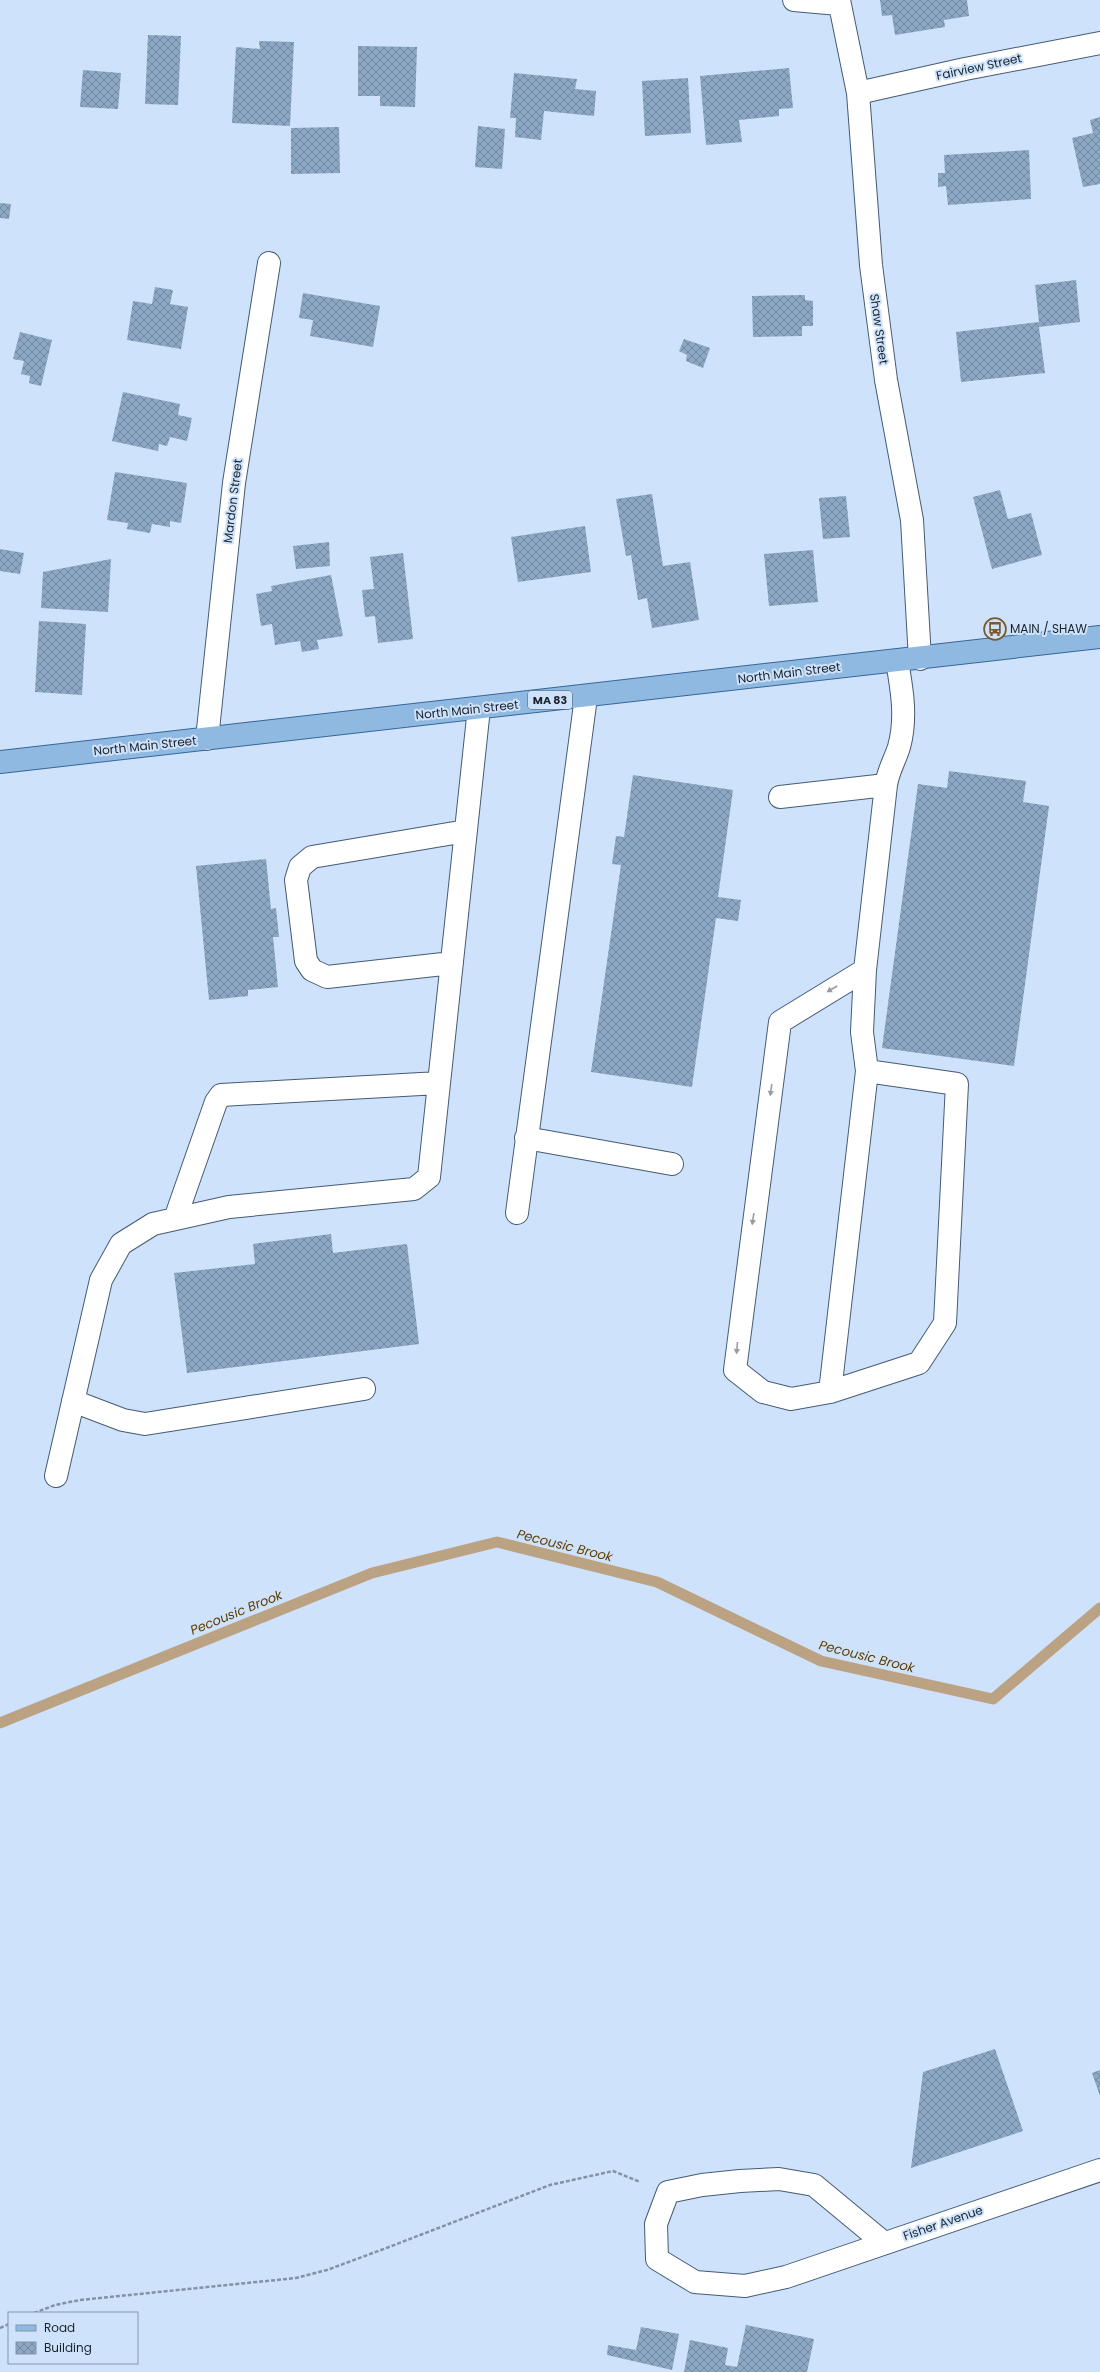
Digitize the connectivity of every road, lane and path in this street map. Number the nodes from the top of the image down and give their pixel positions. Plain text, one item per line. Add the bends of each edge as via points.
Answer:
1 (794, 0) edge
2 (839, 2) edge
3 (1100, 43) edge
4 (858, 93) junction
5 (269, 263) dead end
6 (1100, 637) edge
7 (920, 659) junction
8 (897, 661) junction
9 (586, 697) junction
10 (479, 708) junction
11 (207, 739) junction
12 (0, 762) edge
13 (886, 785) junction
14 (780, 797) dead end
15 (466, 830) junction
16 (452, 963) junction
17 (865, 970) junction
18 (867, 1071) junction
19 (439, 1083) junction
20 (526, 1138) junction
21 (672, 1164) dead end
22 (516, 1213) dead end
23 (175, 1219) junction
24 (364, 1389) dead end
25 (830, 1392) junction
26 (73, 1401) junction
27 (56, 1476) dead end
28 (1100, 2170) edge
29 (668, 2192) junction
30 (884, 2243) junction
31 (37, 2312) edge

1 - 2 street
2 - 4 street, Shaw Street
3 - 4 street, Fairview Street
4 - 7 street, Shaw Street via 871,265 886,380 912,520
5 - 11 street, Mardon Street via 234,483
6 - 7 main road, North Main Street / MA 83
7 - 8 main road, North Main Street / MA 83
8 - 9 main road, North Main Street / MA 83
8 - 13 street via 905,705 899,747 887,775
9 - 10 main road, North Main Street / MA 83
9 - 20 street
10 - 11 main road, North Main Street / MA 83
10 - 15 street
11 - 12 main road, North Main Street / MA 83
13 - 14 street
13 - 17 street
15 - 16 street
15 - 16 street via 312,856 300,867 296,880 306,961 312,970 327,977
16 - 19 street
17 - 18 street via 862,1032
17 -> 25 street via 780,1022 736,1346 735,1370 763,1392 791,1399
18 - 25 street
18 - 25 street via 957,1084 945,1323 918,1364
19 - 23 street via 222,1095 216,1102
19 - 23 street via 429,1177 414,1190 229,1207
20 - 21 street
20 - 22 street
23 - 26 street via 153,1224 121,1244 101,1280
24 - 26 street via 146,1424 123,1420
26 - 27 street
28 - 30 street, Fisher Avenue
29 - 30 street via 740,2181 779,2180 814,2185
29 - 30 street, Fisher Avenue via 656,2224 657,2259 695,2282 745,2286 786,2277
29 - 31 path via 613,2171 550,2185 327,2270 296,2278 80,2300

